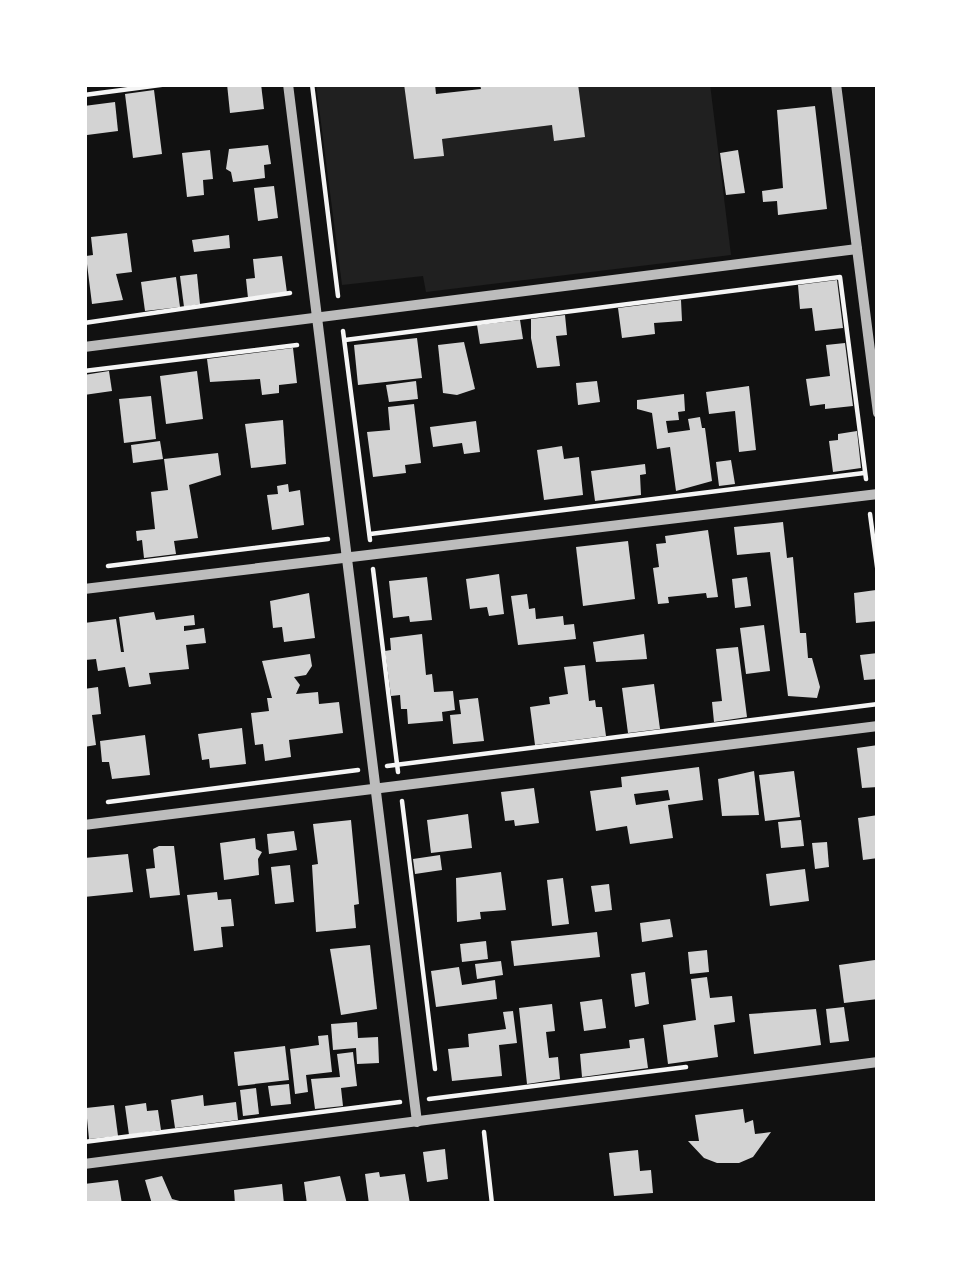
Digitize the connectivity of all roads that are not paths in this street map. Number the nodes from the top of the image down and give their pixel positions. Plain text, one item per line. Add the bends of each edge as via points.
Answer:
1 (288, 84) edge
2 (836, 84) edge
3 (857, 249) junction
4 (316, 318) junction
5 (84, 347) edge
6 (878, 413) edge
7 (873, 495) edge
8 (347, 558) junction
9 (84, 590) edge
10 (878, 726) edge
11 (376, 789) junction
12 (84, 825) edge
13 (878, 1062) edge
14 (417, 1122) junction
15 (84, 1164) edge

1 - 4 street
2 - 3 street
3 - 4 street
3 - 6 street
4 - 5 street
4 - 8 street
7 - 8 street
8 - 9 street
8 - 11 street
10 - 11 street
11 - 12 street
11 - 14 street
13 - 14 street
14 - 15 street

